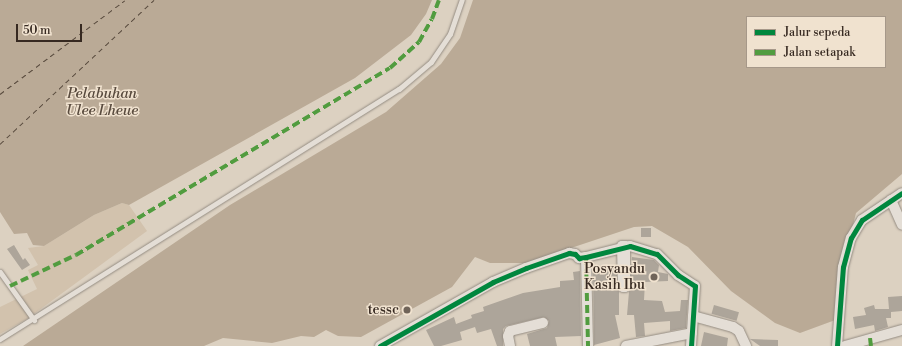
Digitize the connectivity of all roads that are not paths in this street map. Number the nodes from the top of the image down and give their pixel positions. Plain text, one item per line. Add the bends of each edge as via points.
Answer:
1 (462, 0) edge
2 (902, 193) edge
3 (891, 200) junction
4 (902, 225) edge
5 (586, 257) junction
6 (0, 272) edge
7 (693, 316) junction
8 (34, 320) junction
9 (543, 324) dead end
10 (902, 330) edge
11 (692, 332) junction
12 (0, 339) edge
13 (380, 346) edge
14 (510, 346) edge
15 (588, 346) edge
16 (626, 346) edge
17 (691, 346) edge
18 (746, 346) edge
19 (838, 346) edge
20 (845, 346) edge

1 - 8 lane via 450,34 435,56 399,89
2 - 3 street
3 - 4 street
3 - 19 street via 862,220 851,238 843,267
5 - 7 street via 622,246 638,247 657,254 678,275 695,286
5 - 13 street via 579,258 569,253 493,282
5 - 15 street
6 - 8 lane
7 - 11 street
7 - 18 street via 733,326 742,336
8 - 12 lane
9 - 14 street via 510,331
10 - 20 street
11 - 16 street
11 - 17 street

